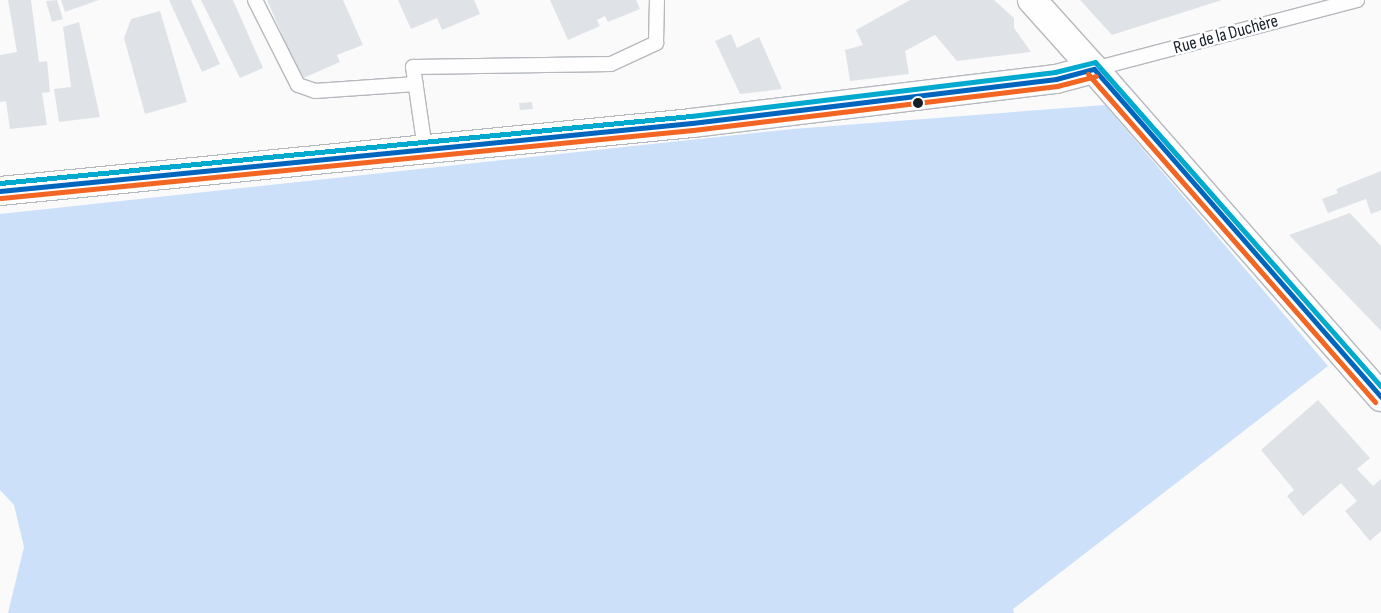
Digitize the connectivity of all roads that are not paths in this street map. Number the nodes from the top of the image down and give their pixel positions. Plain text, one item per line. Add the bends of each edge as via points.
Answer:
1 (255, 0) edge
2 (657, 0) edge
3 (1032, 0) edge
4 (1357, 0) edge
5 (1094, 69) junction
6 (416, 84) junction
7 (425, 149) junction
8 (0, 191) edge
9 (1381, 397) edge

1 - 6 lane via 298,86 315,91
2 - 6 lane via 656,43 610,64 414,67
3 - 5 street
4 - 5 lane, Rue de la Duchère
5 - 7 street via 980,89
5 - 9 street
6 - 7 lane
7 - 8 street

